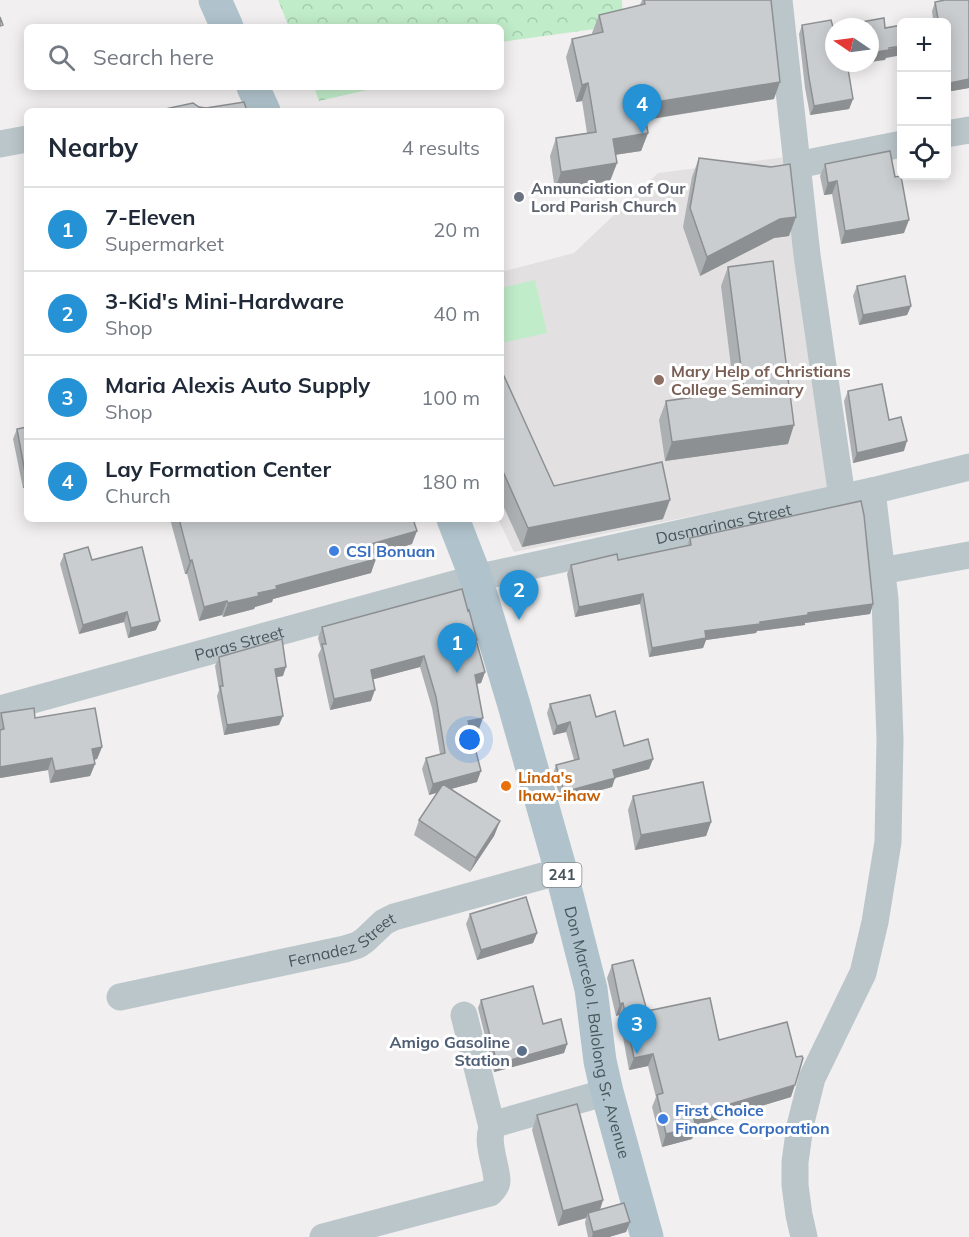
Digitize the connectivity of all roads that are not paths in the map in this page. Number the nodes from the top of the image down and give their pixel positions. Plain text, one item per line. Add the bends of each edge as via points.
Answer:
1 (215, 0) edge
2 (779, 0) edge
3 (226, 24) edge
4 (969, 130) edge
5 (951, 133) edge
6 (24, 140) edge
7 (0, 144) edge
8 (897, 145) edge
9 (797, 165) junction
10 (969, 468) edge
11 (872, 491) junction
12 (842, 497) junction
13 (454, 522) edge
14 (969, 555) edge
15 (881, 571) junction
16 (476, 578) junction
17 (0, 709) edge
18 (561, 871) junction
19 (120, 997) dead end
20 (464, 1015) dead end
21 (607, 1092) junction
22 (492, 1127) junction
23 (323, 1237) edge
24 (647, 1237) edge
25 (804, 1237) edge

1 - 3 main road
2 - 9 street
4 - 5 street
6 - 7 street
8 - 9 street
9 - 12 street
10 - 11 street, Dasmarinas Street
11 - 12 street, Dasmarinas Street
11 - 15 street
12 - 16 street, Dasmarinas Street
13 - 16 main road, Don Marcelo I. Balolong Sr. Avenue / 241
14 - 15 street
15 - 25 street via 890,740 888,842 863,973 812,1078 800,1126 795,1185
16 - 17 street, Paras Street
16 - 18 main road, Don Marcelo I. Balolong Sr. Avenue / 241
18 - 19 street, Fernadez Street via 394,917 358,945 345,949
18 - 21 main road, Don Marcelo I. Balolong Sr. Avenue / 241 via 591,988
20 - 22 street
21 - 22 street
21 - 24 main road, Don Marcelo I. Balolong Sr. Avenue / 241
22 - 23 street via 497,1181 490,1193

